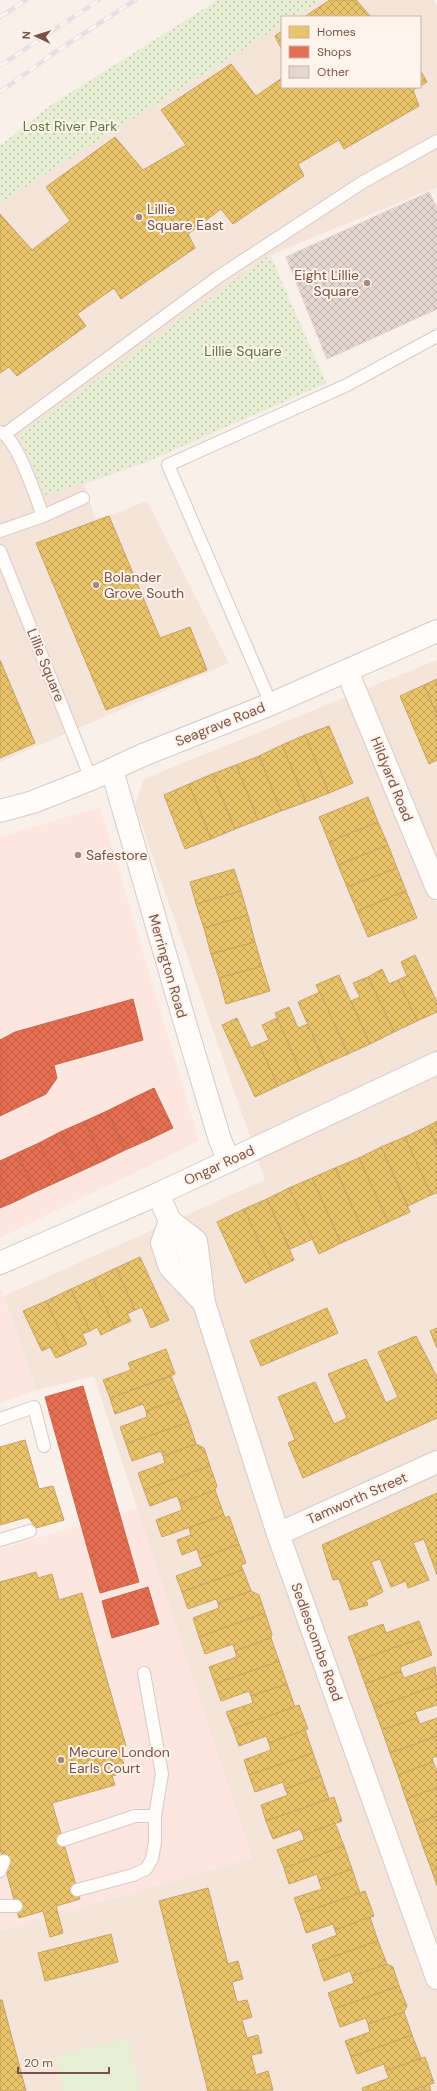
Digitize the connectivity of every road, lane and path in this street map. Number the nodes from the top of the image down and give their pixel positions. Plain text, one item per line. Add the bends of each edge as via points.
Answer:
1 (437, 141) edge
2 (437, 336) edge
3 (2, 433) edge
4 (83, 498) dead end
5 (43, 516) junction
6 (0, 531) edge
7 (0, 551) edge
8 (437, 631) edge
9 (347, 671) junction
10 (271, 704) junction
11 (112, 770) junction
12 (91, 779) junction
13 (0, 811) edge
14 (437, 888) edge
15 (437, 1063) edge
16 (229, 1161) junction
17 (158, 1194) junction
18 (170, 1221) junction
19 (0, 1263) edge
20 (204, 1303) junction
21 (0, 1419) edge
22 (44, 1446) dead end
23 (437, 1462) edge
24 (30, 1531) dead end
25 (278, 1534) junction
26 (0, 1540) edge
27 (144, 1673) dead end
28 (155, 1816) junction
29 (63, 1840) dead end
30 (77, 1890) dead end
31 (0, 1906) edge
32 (16, 1906) dead end
33 (437, 1978) edge

1 - 3 lane via 363,182 218,277
2 - 10 lane via 346,385 168,465
3 - 5 lane via 14,446
4 - 5 lane
5 - 6 lane
7 - 12 lane, Lillie Square
8 - 9 street, Seagrave Road
9 - 10 street, Seagrave Road
9 - 14 street, Hildyard Road
10 - 11 street, Seagrave Road
11 - 12 street, Seagrave Road
11 - 16 street, Merrington Road via 196,1060 220,1140
12 - 13 street, Seagrave Road via 33,802
15 - 16 street, Ongar Road
16 - 17 street, Ongar Road
17 - 18 street, Sedlescombe Road
17 - 19 street, Ongar Road
18 - 20 street, Sedlescombe Road via 196,1241
18 - 20 street, Sedlescombe Road via 162,1243 170,1267
20 - 25 street, Sedlescombe Road
21 - 22 lane via 34,1408
23 - 25 street, Tamworth Street
24 - 26 lane
25 - 33 street, Sedlescombe Road
27 - 28 lane via 162,1774
28 - 29 lane via 134,1816
28 - 30 lane via 155,1842 152,1859 146,1869
31 - 32 lane

